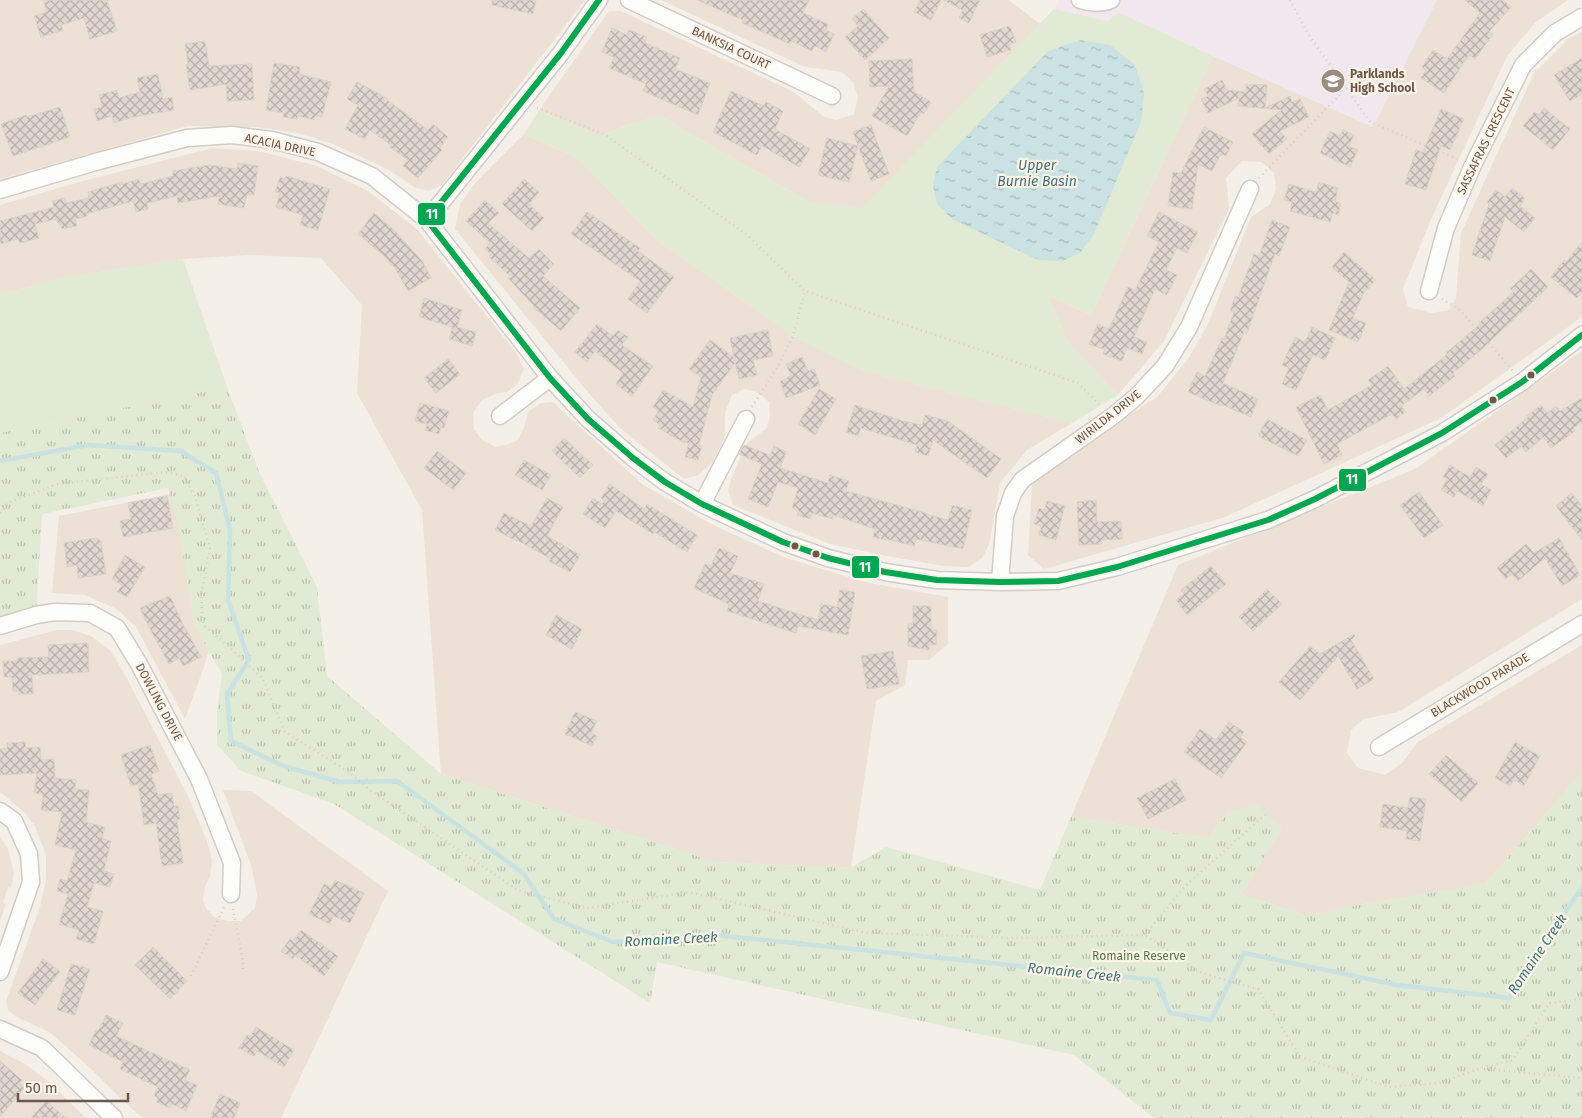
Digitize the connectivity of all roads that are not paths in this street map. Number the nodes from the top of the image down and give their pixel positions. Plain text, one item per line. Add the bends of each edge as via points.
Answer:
1 (599, 0) edge
2 (629, 0) edge
3 (1080, 0) edge
4 (1111, 0) edge
5 (1582, 16) edge
6 (832, 96) dead end
7 (1250, 189) road end
8 (0, 190) edge
9 (427, 220) junction
10 (1429, 291) road end
11 (1582, 335) edge
12 (550, 378) junction
13 (500, 416) dead end
14 (746, 419) road end
15 (702, 504) junction
16 (1000, 582) junction
17 (1582, 624) edge
18 (0, 626) edge
19 (1379, 747) dead end
20 (0, 811) edge
21 (231, 894) road end
22 (0, 972) edge
23 (0, 1029) edge
24 (114, 1118) edge

1 - 9 street via 561,53
2 - 6 street, BANKSIA COURT
3 - 4 street
5 - 10 street, SASSAFRAS CRESCENT via 1555,33 1523,64 1446,228
7 - 16 street, WIRILDA DRIVE via 1189,327 1165,366 1136,397 1022,480 1013,493 1005,516
8 - 9 street, ACACIA DRIVE via 187,138 232,135 272,140 318,152 372,176
9 - 12 street, ACACIA DRIVE
11 - 16 street, ACACIA DRIVE via 1522,382 1433,438 1268,520 1058,581
12 - 13 street
12 - 15 street, ACACIA DRIVE via 588,419 633,458
14 - 15 street
15 - 16 street, ACACIA DRIVE via 784,542 828,558 937,580
17 - 19 street, BLACKWOOD PARADE
18 - 21 street, DOWLING DRIVE via 55,612 90,613 117,628 199,779 232,863
20 - 22 street via 14,821 29,854 31,882
23 - 24 street via 42,1048

